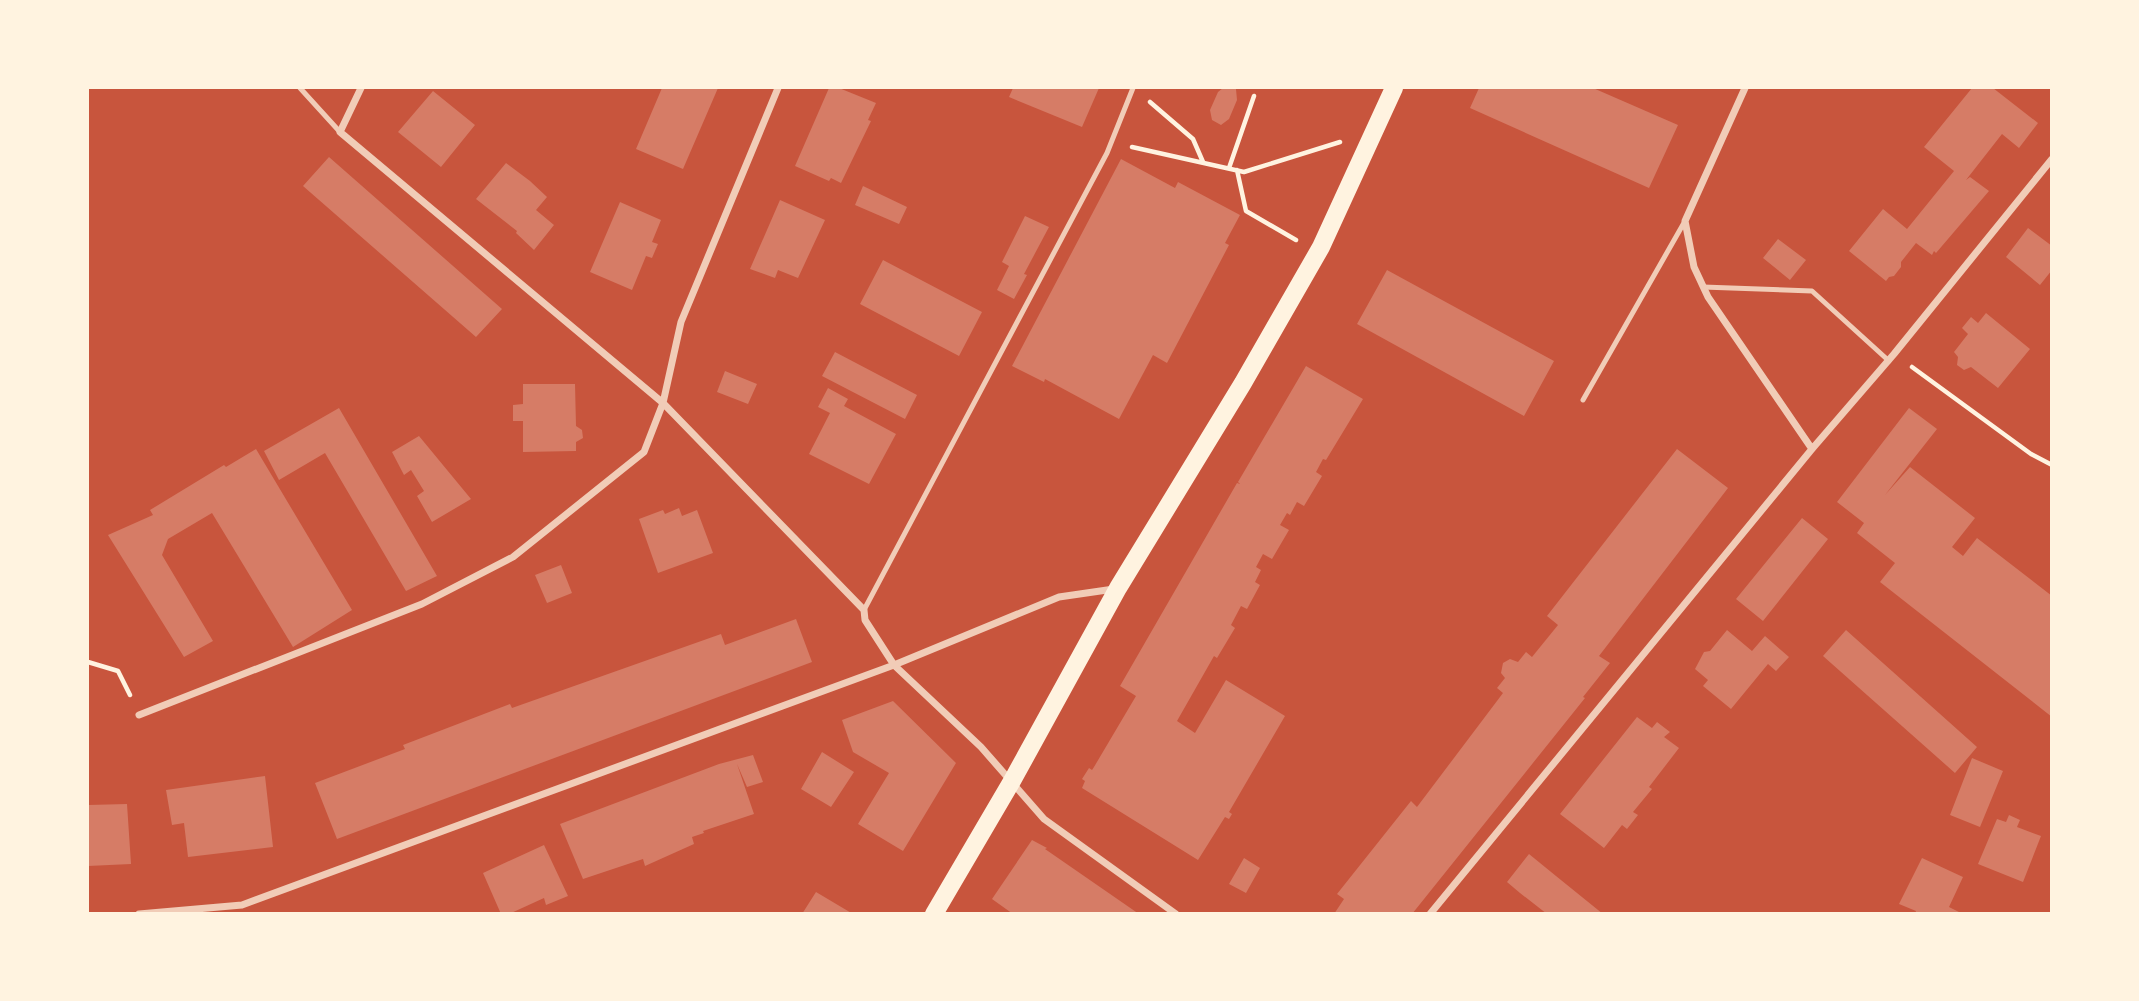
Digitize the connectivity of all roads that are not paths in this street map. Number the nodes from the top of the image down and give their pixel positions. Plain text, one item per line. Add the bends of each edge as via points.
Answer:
1 (300, 88) edge
2 (361, 88) edge
3 (778, 88) edge
4 (1133, 88) edge
5 (1394, 88) edge
6 (1745, 88) edge
7 (340, 132) junction
8 (2052, 159) edge
9 (1685, 221) junction
10 (1703, 287) junction
11 (1888, 361) junction
12 (1583, 400) dead end
13 (663, 403) junction
14 (1812, 449) junction
15 (1118, 588) junction
16 (864, 610) junction
17 (894, 665) junction
18 (139, 715) road end
19 (1012, 781) junction
20 (138, 914) edge
21 (934, 914) edge
22 (1176, 914) edge
23 (1430, 914) edge

1 - 7 lane
2 - 7 street
3 - 13 street via 681,322
4 - 16 lane via 1111,143
5 - 15 main road via 1318,252
6 - 9 street
7 - 13 street
8 - 11 street
9 - 10 street
9 - 12 lane
10 - 11 lane via 1812,291
10 - 14 street
11 - 14 street
13 - 16 street
13 - 18 street via 643,452 513,557 422,604
14 - 23 street
15 - 17 street via 1059,597
15 - 19 main road
16 - 17 street via 865,620
17 - 19 street
17 - 20 street via 242,905
19 - 21 main road
19 - 22 street via 1044,819

